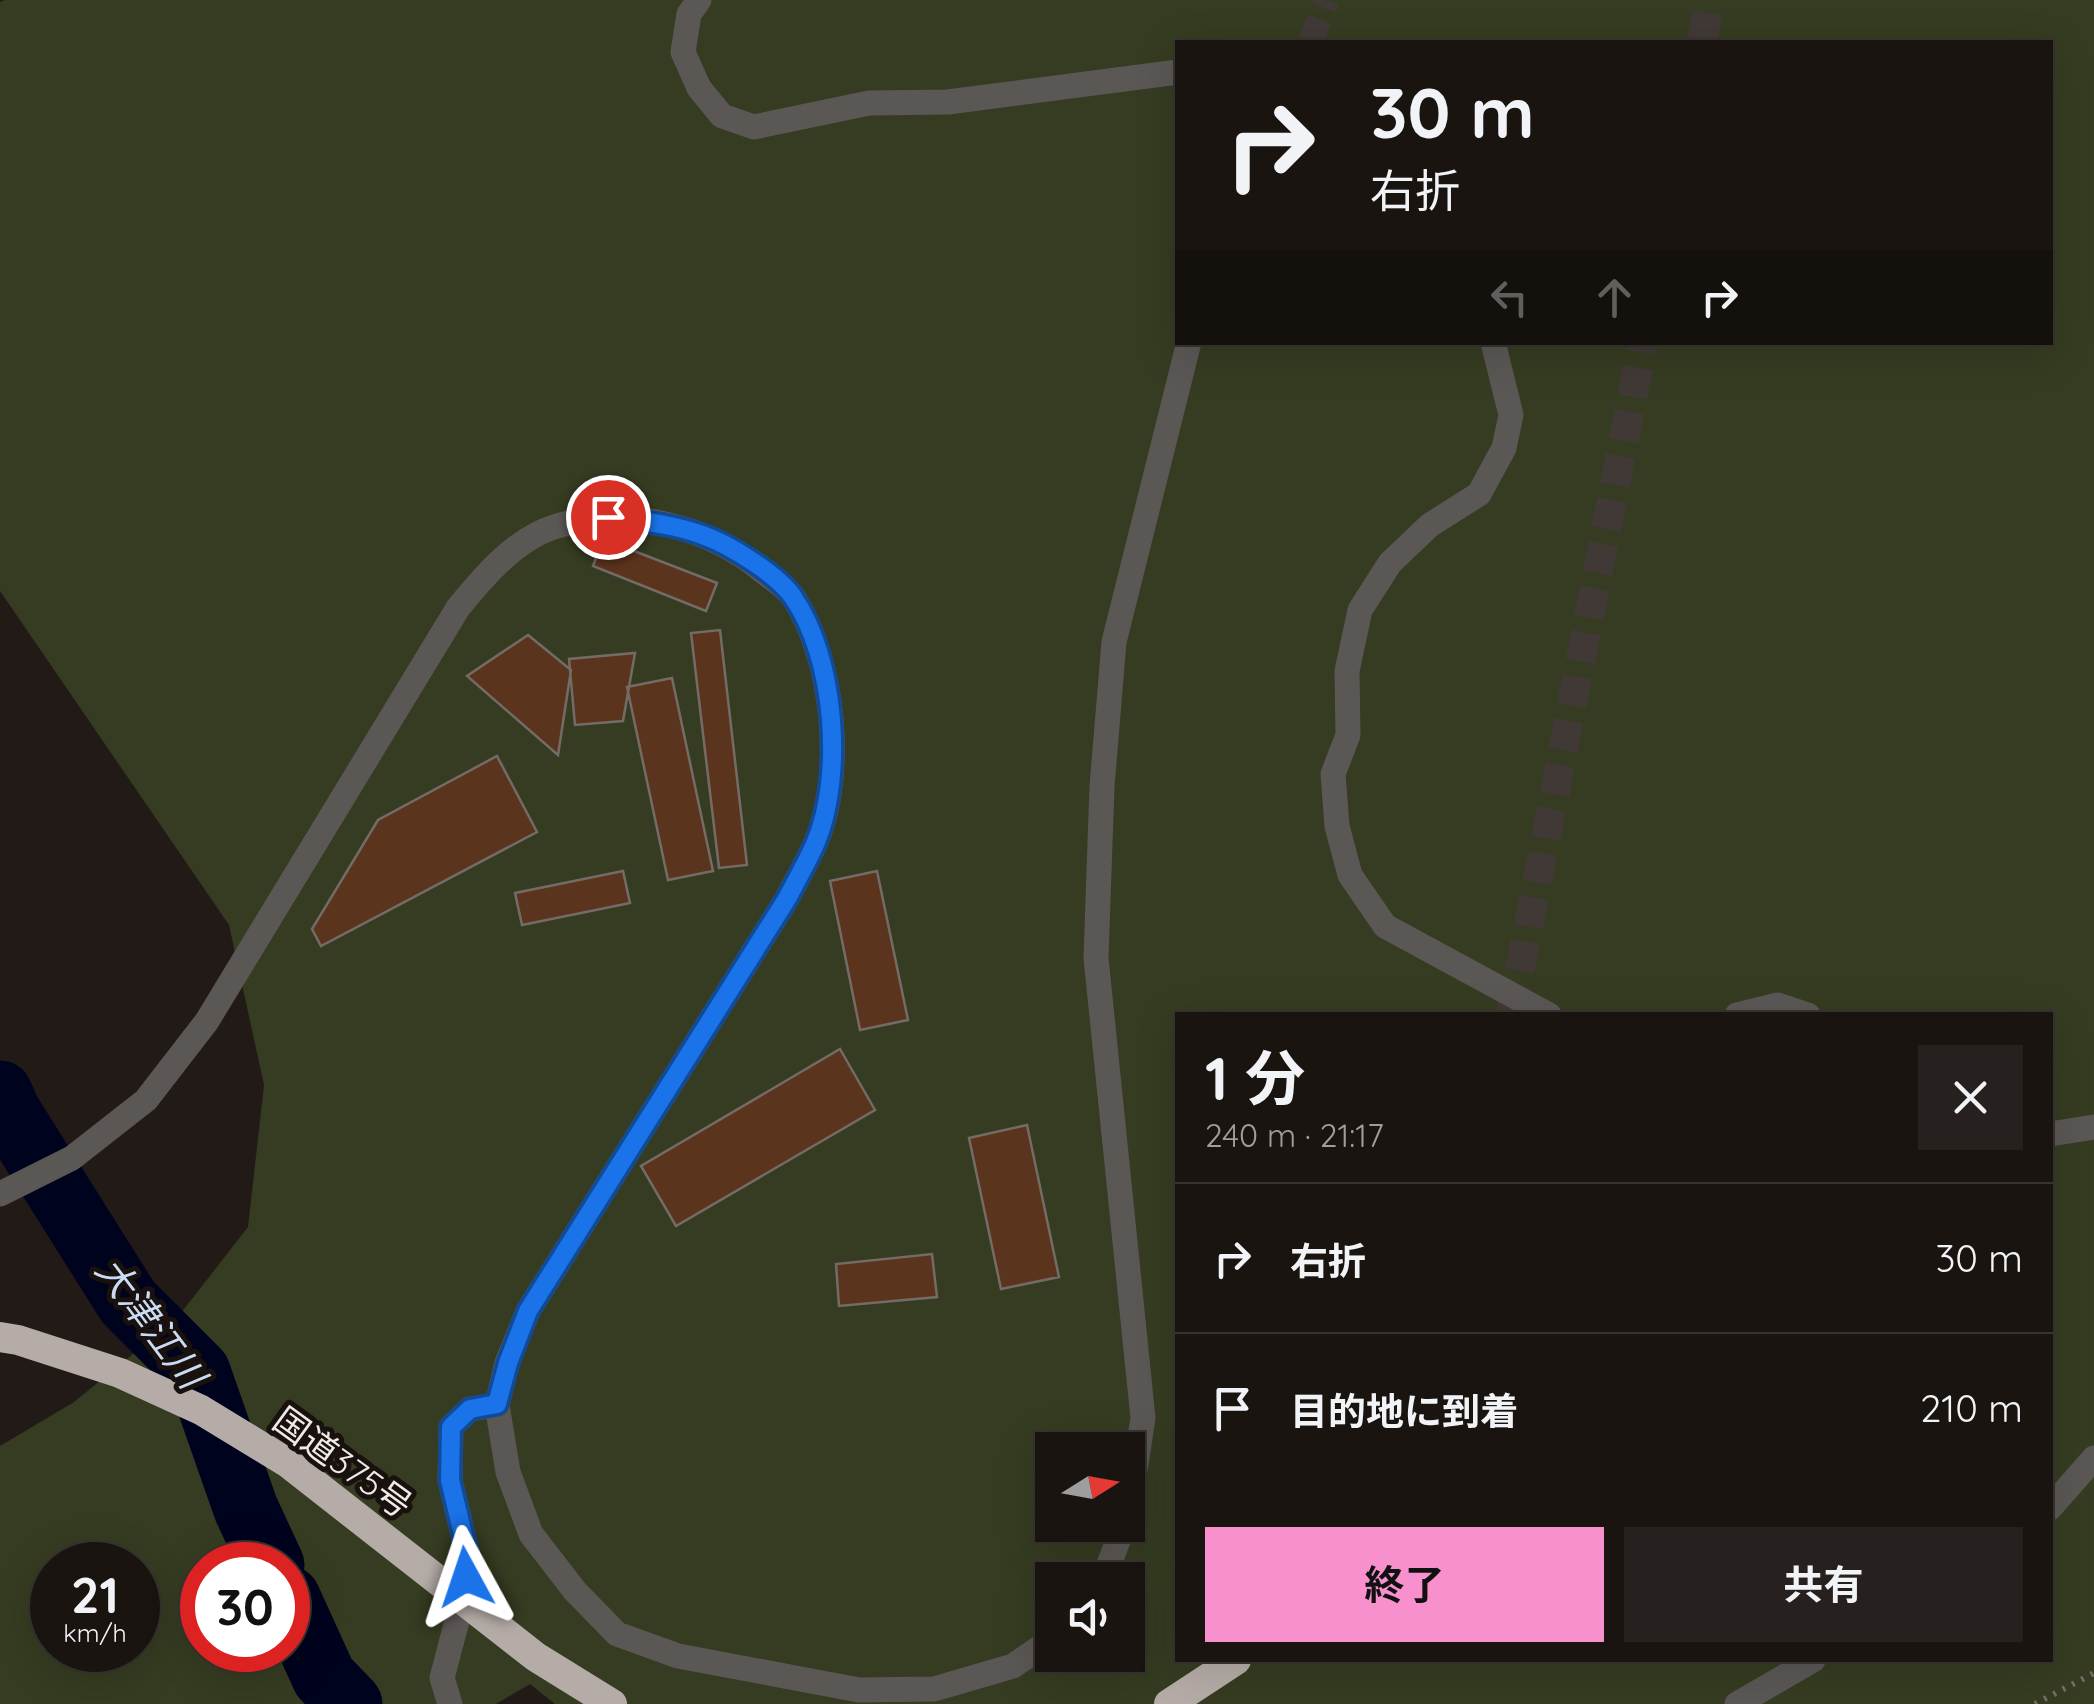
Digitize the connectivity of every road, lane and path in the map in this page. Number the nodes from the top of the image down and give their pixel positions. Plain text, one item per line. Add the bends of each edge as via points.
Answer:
1 (699, 0) edge
2 (1175, 72) edge
3 (1188, 345) edge
4 (1493, 345) edge
5 (1543, 1012) edge
6 (1749, 1012) edge
7 (1800, 1012) edge
8 (2094, 1127) edge
9 (2053, 1134) edge
10 (0, 1194) edge
11 (9, 1339) edge
12 (497, 1404) junction
13 (1141, 1432) edge
14 (2094, 1458) edge
15 (2053, 1505) edge
16 (463, 1598) junction
17 (1035, 1651) edge
18 (1233, 1662) edge
19 (1810, 1662) edge
20 (2094, 1673) edge
21 (450, 1704) edge
22 (612, 1704) edge
23 (1169, 1704) edge
24 (1737, 1704) edge
25 (2035, 1704) edge

1 - 2 street via 689,14 683,52 699,88 722,116 754,127 869,103 948,102
3 - 13 street via 1114,642 1102,786 1096,958
4 - 5 street via 1511,415 1504,448 1479,494 1430,524 1390,563 1360,610 1347,671 1348,735 1333,774 1350,875 1385,926
6 - 7 street via 1778,1004
8 - 9 street
10 - 12 street via 72,1158 146,1100 207,1020 458,608 496,562 554,527 608,517 708,537 756,564 792,595 819,650 831,710 830,776 817,840 778,914 528,1311
11 - 16 highway, 国道375号 via 120,1374 202,1410 288,1463
12 - 16 street via 470,1409 451,1427 450,1480 468,1556
12 - 17 street via 508,1472 531,1534 617,1634 678,1656 859,1690 934,1689 1014,1666
14 - 15 street
16 - 21 street via 442,1678
16 - 22 highway, 国道375号 via 536,1657
18 - 23 highway
19 - 24 street
20 - 25 path

